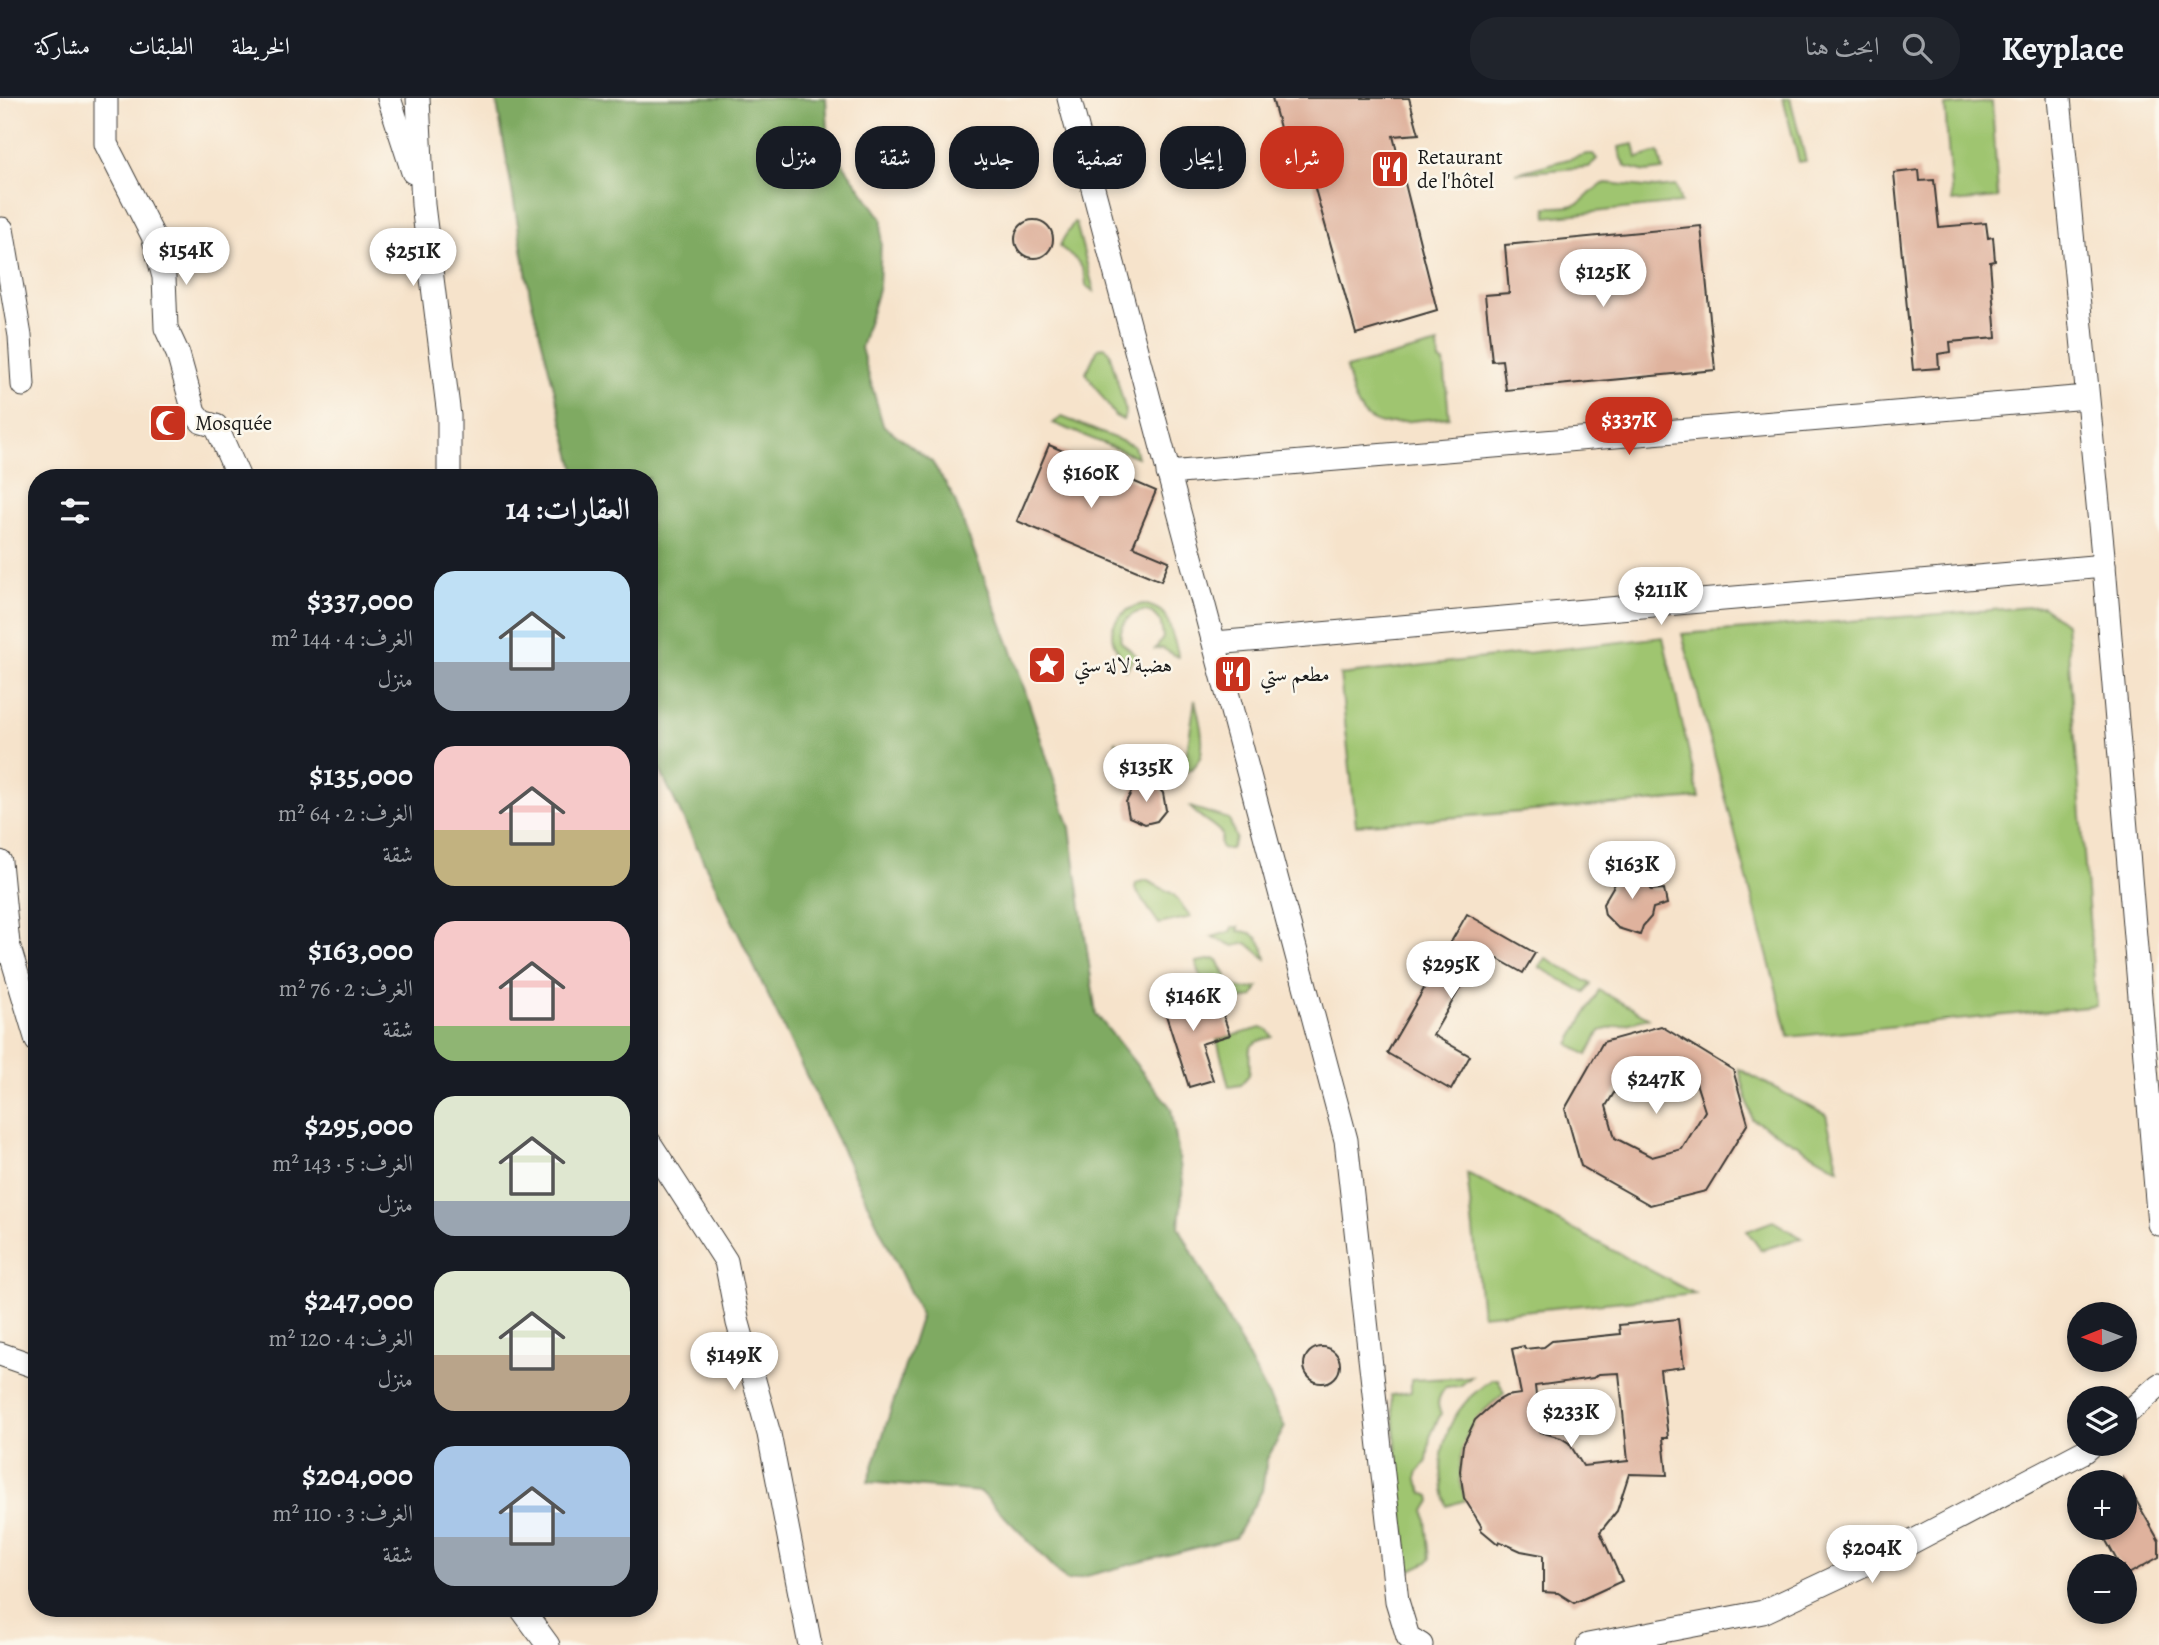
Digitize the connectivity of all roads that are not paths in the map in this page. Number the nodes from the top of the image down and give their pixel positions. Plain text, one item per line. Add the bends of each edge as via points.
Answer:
1 (106, 98) edge
2 (389, 98) edge
3 (418, 98) edge
4 (1069, 98) edge
5 (2059, 98) edge
6 (424, 205) junction
7 (2, 229) dead end
8 (23, 385) dead end
9 (2087, 397) junction
10 (235, 469) edge
11 (449, 469) edge
12 (1168, 473) junction
13 (2104, 566) junction
14 (1214, 643) junction
15 (0, 862) edge
16 (28, 1011) edge
17 (658, 1156) edge
18 (2159, 1224) edge
19 (0, 1354) edge
20 (28, 1364) edge
21 (2159, 1367) edge
22 (2159, 1383) edge
23 (2137, 1404) edge
24 (2075, 1456) edge
25 (528, 1617) edge
26 (548, 1645) edge
27 (810, 1645) edge
28 (1421, 1645) edge
29 (1588, 1645) edge

1 - 10 street via 106,144 153,236 164,277 166,328 194,412 202,422 216,426
2 - 6 street
3 - 6 street
4 - 12 street
5 - 9 street
6 - 11 street via 449,416
7 - 8 street via 20,336
9 - 12 street
9 - 13 street
12 - 14 street
13 - 14 street
13 - 18 street
14 - 28 street via 1346,1140 1398,1601 1408,1637
15 - 16 street via 8,944
17 - 27 street via 726,1261 738,1324 769,1434
19 - 20 street
21 - 22 street
22 - 23 street
24 - 29 street via 1908,1544 1763,1612
25 - 26 street

